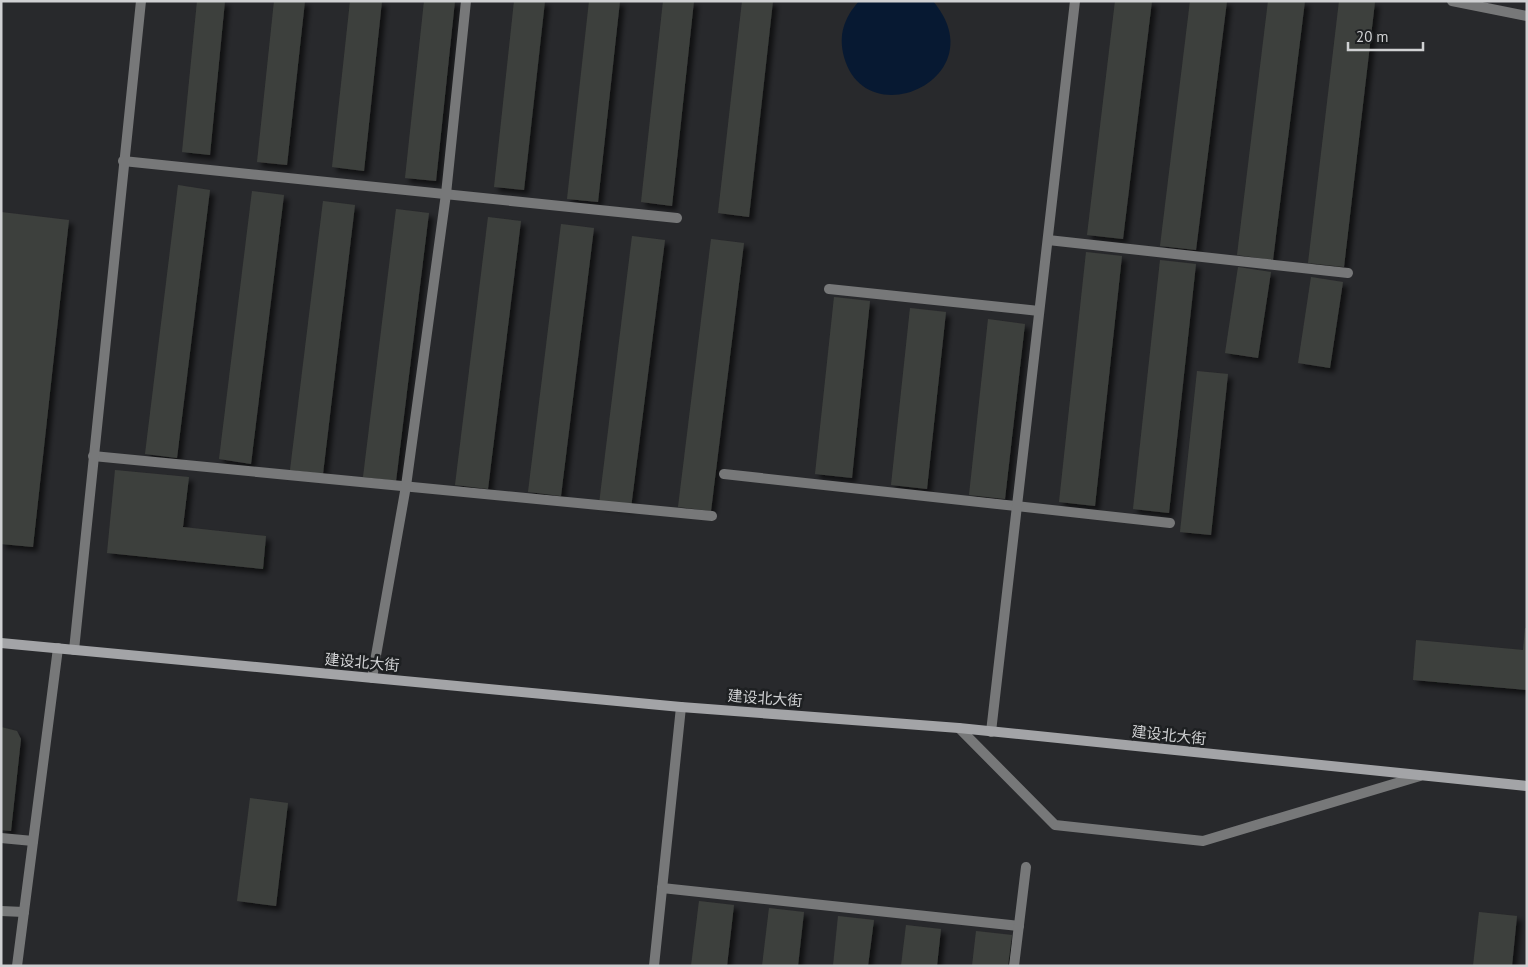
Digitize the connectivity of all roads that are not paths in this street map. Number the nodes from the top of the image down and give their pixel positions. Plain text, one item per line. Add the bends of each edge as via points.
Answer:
1 (141, 1) edge
2 (466, 1) edge
3 (1075, 1) edge
4 (1452, 1) edge
5 (1527, 16) edge
6 (123, 161) junction
7 (446, 194) junction
8 (677, 218) dead end
9 (1048, 240) junction
10 (1348, 273) dead end
11 (829, 288) dead end
12 (1039, 311) junction
13 (93, 456) junction
14 (724, 474) dead end
15 (406, 486) junction
16 (1017, 506) junction
17 (712, 516) dead end
18 (1170, 523) dead end
19 (1, 643) edge
20 (58, 648) junction
21 (74, 650) junction
22 (372, 678) junction
23 (681, 707) junction
24 (959, 728) junction
25 (991, 732) junction
26 (1420, 776) junction
27 (1527, 786) edge
28 (1, 838) edge
29 (33, 841) junction
30 (1026, 867) dead end
31 (662, 888) junction
32 (1, 911) edge
33 (24, 912) junction
34 (1019, 926) junction
35 (17, 966) edge
36 (654, 966) edge
37 (1014, 966) edge

1 - 6 street
2 - 7 street
3 - 9 street
4 - 5 street
6 - 7 street
6 - 13 street
7 - 8 street
7 - 15 street
9 - 10 street
9 - 12 street
11 - 12 street
12 - 16 street
13 - 15 street
13 - 21 street
14 - 16 street
15 - 17 street
15 - 22 street
16 - 18 street
16 - 25 street
19 - 20 main road, 建设北大街
20 - 21 main road, 建设北大街
20 - 29 street
21 - 22 main road, 建设北大街
22 - 23 main road, 建设北大街
23 - 24 main road, 建设北大街
23 - 31 street
24 - 25 main road, 建设北大街
24 - 26 street via 1055,825 1203,842
25 - 26 main road, 建设北大街
26 - 27 main road, 建设北大街
28 - 29 street
29 - 33 street
30 - 34 street
31 - 34 street
31 - 36 street
32 - 33 street
33 - 35 street
34 - 37 street

